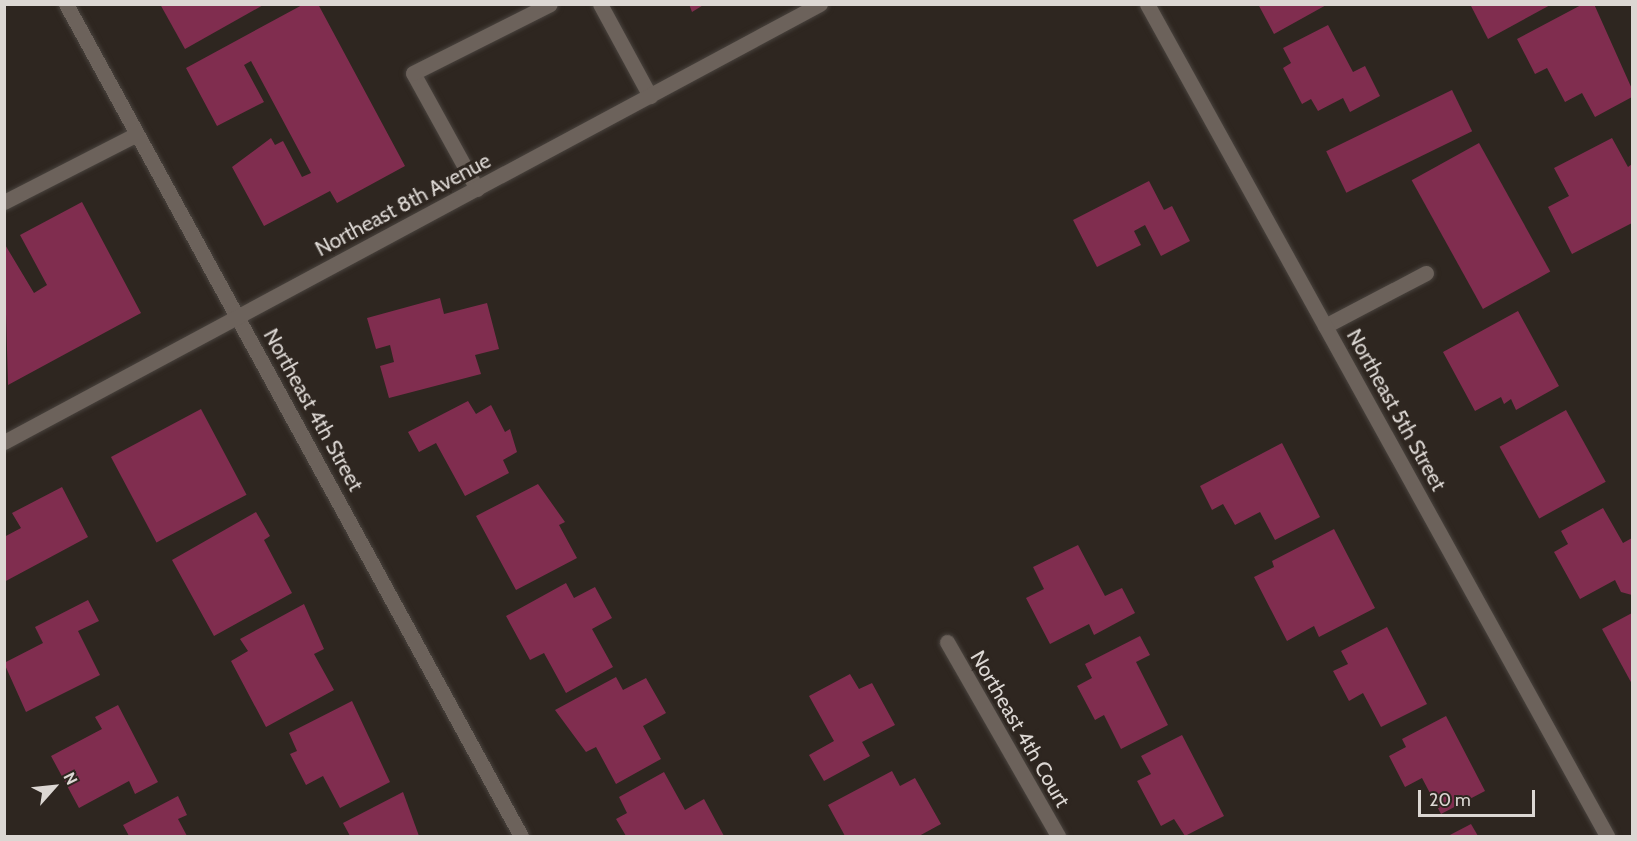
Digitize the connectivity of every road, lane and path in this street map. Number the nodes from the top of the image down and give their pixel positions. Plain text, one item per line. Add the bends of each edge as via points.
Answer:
1 (66, 4) edge
2 (550, 4) edge
3 (600, 4) edge
4 (820, 4) edge
5 (1148, 4) edge
6 (650, 96) junction
7 (137, 134) junction
8 (477, 189) junction
9 (4, 202) edge
10 (1426, 273) dead end
11 (238, 316) junction
12 (1325, 326) junction
13 (4, 442) edge
14 (947, 642) dead end
15 (521, 837) edge
16 (1058, 837) edge
17 (1607, 837) edge

1 - 7 street, Northeast 4th Street
2 - 8 street via 412,74
3 - 6 street
4 - 6 street, Northeast 8th Avenue
5 - 12 street, Northeast 5th Street
6 - 8 street, Northeast 8th Avenue
7 - 9 street
7 - 11 street, Northeast 4th Street
8 - 11 street, Northeast 8th Avenue
10 - 12 street
11 - 13 street, Northeast 8th Avenue
11 - 15 street, Northeast 4th Street
12 - 17 street, Northeast 5th Street
14 - 16 street, Northeast 4th Court

